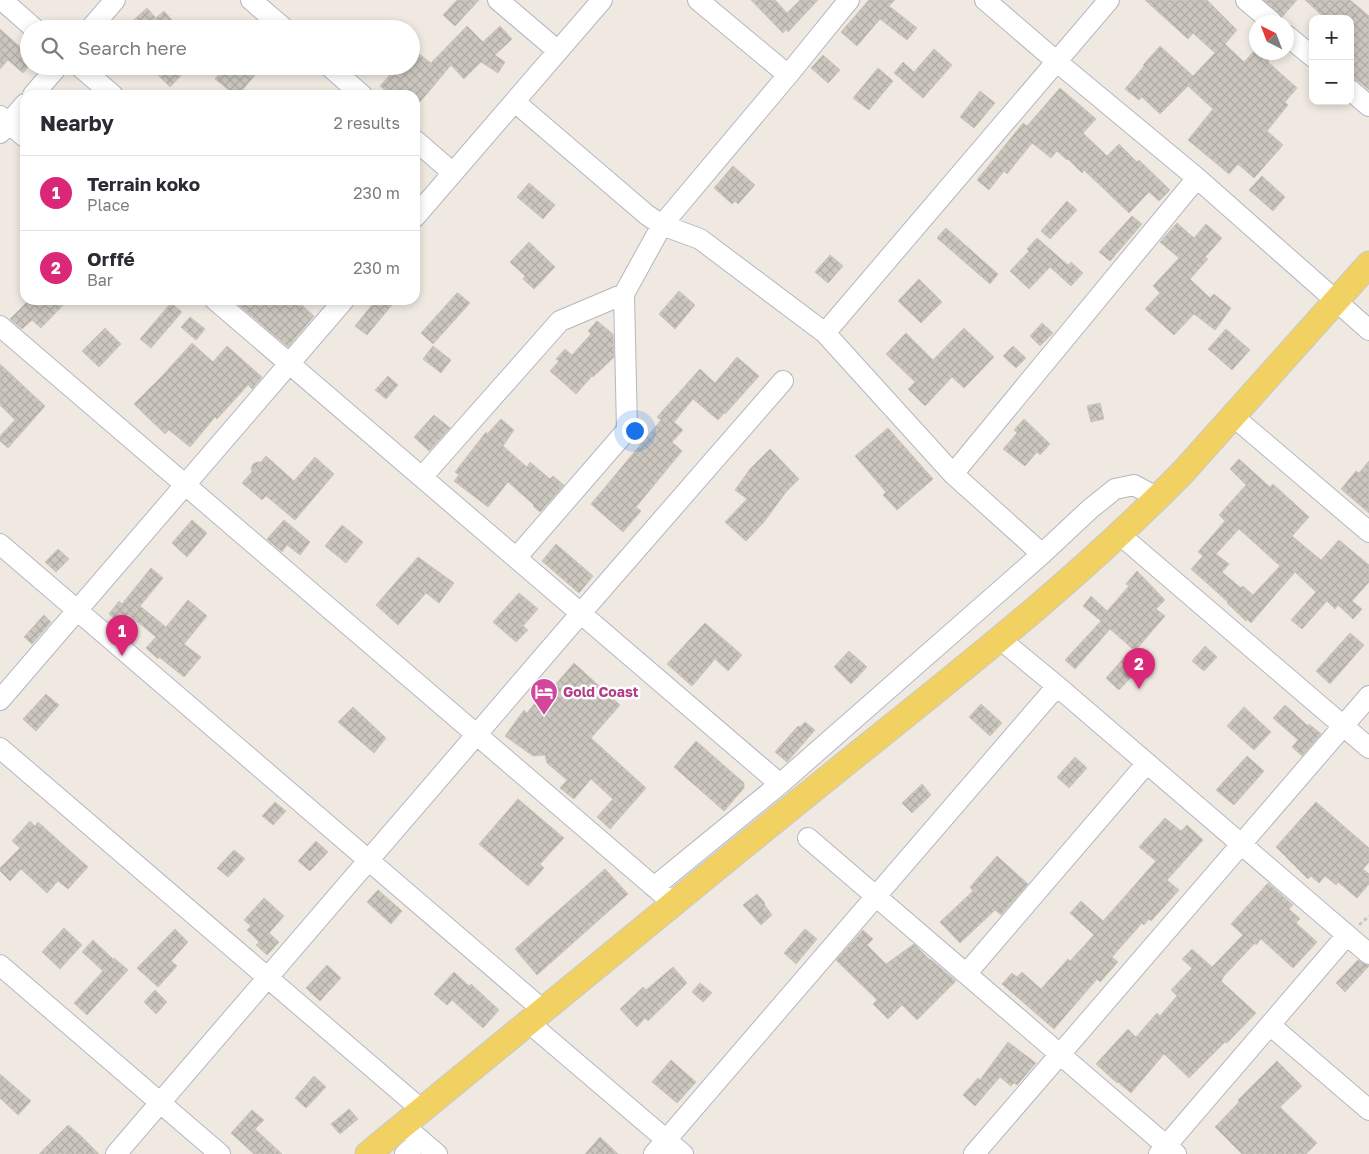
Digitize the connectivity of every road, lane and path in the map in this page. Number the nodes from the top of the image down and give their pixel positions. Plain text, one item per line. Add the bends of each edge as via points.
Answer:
1 (2, 0) edge
2 (114, 0) edge
3 (251, 0) edge
4 (498, 0) edge
5 (602, 0) edge
6 (698, 0) edge
7 (849, 0) edge
8 (984, 0) edge
9 (1109, 0) edge
10 (1246, 0) edge
11 (1264, 15) edge
12 (25, 20) edge
13 (97, 20) edge
14 (274, 20) edge
15 (1294, 42) edge
16 (558, 51) junction
17 (1309, 54) edge
18 (1056, 61) junction
19 (50, 75) edge
20 (90, 75) edge
21 (339, 75) edge
22 (788, 75) junction
23 (37, 90) edge
24 (107, 90) edge
25 (356, 90) edge
26 (1354, 93) edge
27 (515, 102) junction
28 (1369, 106) edge
29 (20, 109) edge
30 (3, 124) edge
31 (20, 134) edge
32 (420, 144) edge
33 (453, 173) junction
34 (1197, 178) junction
35 (420, 211) edge
36 (662, 225) junction
37 (1369, 264) edge
38 (624, 294) junction
39 (1336, 301) junction
40 (221, 305) edge
41 (340, 305) edge
42 (0, 326) edge
43 (1369, 330) edge
44 (824, 333) junction
45 (289, 363) junction
46 (783, 381) dead end
47 (1234, 416) junction
48 (953, 474) junction
49 (422, 477) junction
50 (185, 484) junction
51 (1158, 498) junction
52 (1369, 532) edge
53 (1120, 534) junction
54 (0, 544) edge
55 (1042, 554) junction
56 (516, 558) junction
57 (77, 610) junction
58 (581, 613) junction
59 (1000, 639) junction
60 (1057, 686) junction
61 (1369, 696) edge
62 (0, 700) edge
63 (1343, 726) junction
64 (477, 735) junction
65 (0, 748) edge
66 (1369, 748) edge
67 (1147, 763) junction
68 (780, 784) junction
69 (808, 838) dead end
70 (1241, 844) junction
71 (369, 860) junction
72 (654, 886) junction
73 (876, 897) junction
74 (673, 903) junction
75 (1347, 935) junction
76 (1369, 954) edge
77 (0, 965) edge
78 (966, 974) junction
79 (268, 978) junction
80 (536, 1016) junction
81 (1270, 1025) junction
82 (1060, 1054) junction
83 (160, 1102) junction
84 (1369, 1110) edge
85 (415, 1125) junction
86 (660, 1147) edge
87 (1167, 1151) edge
88 (116, 1154) edge
89 (220, 1154) edge
90 (368, 1154) edge
91 (405, 1154) edge
92 (438, 1154) edge
93 (683, 1154) edge
94 (974, 1154) edge

1 - 12 street
2 - 13 street
3 - 14 street
4 - 16 street
5 - 16 street
6 - 22 street
7 - 22 street
8 - 18 street
9 - 18 street
10 - 11 street
15 - 17 street
16 - 27 street
18 - 34 street
18 - 44 street
19 - 23 street
20 - 24 street
21 - 25 street
22 - 36 street
26 - 28 street
27 - 33 street
27 - 36 street
29 - 30 street
30 - 31 street
32 - 33 street
33 - 35 street
34 - 39 street
34 - 48 street
36 - 38 street
36 - 44 street via 700,238
37 - 39 main road
38 - 49 street via 560,321
38 - 56 street via 627,430
39 - 43 street
39 - 47 main road
40 - 45 street
41 - 45 street
42 - 50 street
44 - 48 street
45 - 49 street
45 - 50 street
46 - 58 street
47 - 51 main road
47 - 52 street
48 - 55 street
49 - 56 street
50 - 57 street
50 - 64 street
51 - 53 main road
51 - 55 street via 1134,485 1115,489
53 - 59 main road
53 - 63 street
54 - 57 street
55 - 68 street
56 - 58 street
57 - 62 street
57 - 71 street
58 - 64 street
58 - 68 street
59 - 60 street
59 - 74 main road
60 - 67 street
60 - 73 street
61 - 63 street
63 - 66 street
63 - 70 street
64 - 71 street
64 - 72 street
65 - 79 street
67 - 70 street
67 - 78 street
68 - 72 street
69 - 73 street
70 - 75 street
70 - 82 street
71 - 79 street
71 - 80 street
72 - 74 street
73 - 78 street
73 - 86 street
74 - 80 main road
75 - 76 street
75 - 81 street
77 - 83 street
78 - 82 street
79 - 83 street
79 - 85 street
80 - 85 main road
80 - 86 street
81 - 84 street
81 - 87 street
82 - 87 street
82 - 94 street
83 - 88 street
83 - 89 street
85 - 90 main road
85 - 91 street
85 - 92 street
86 - 93 street

